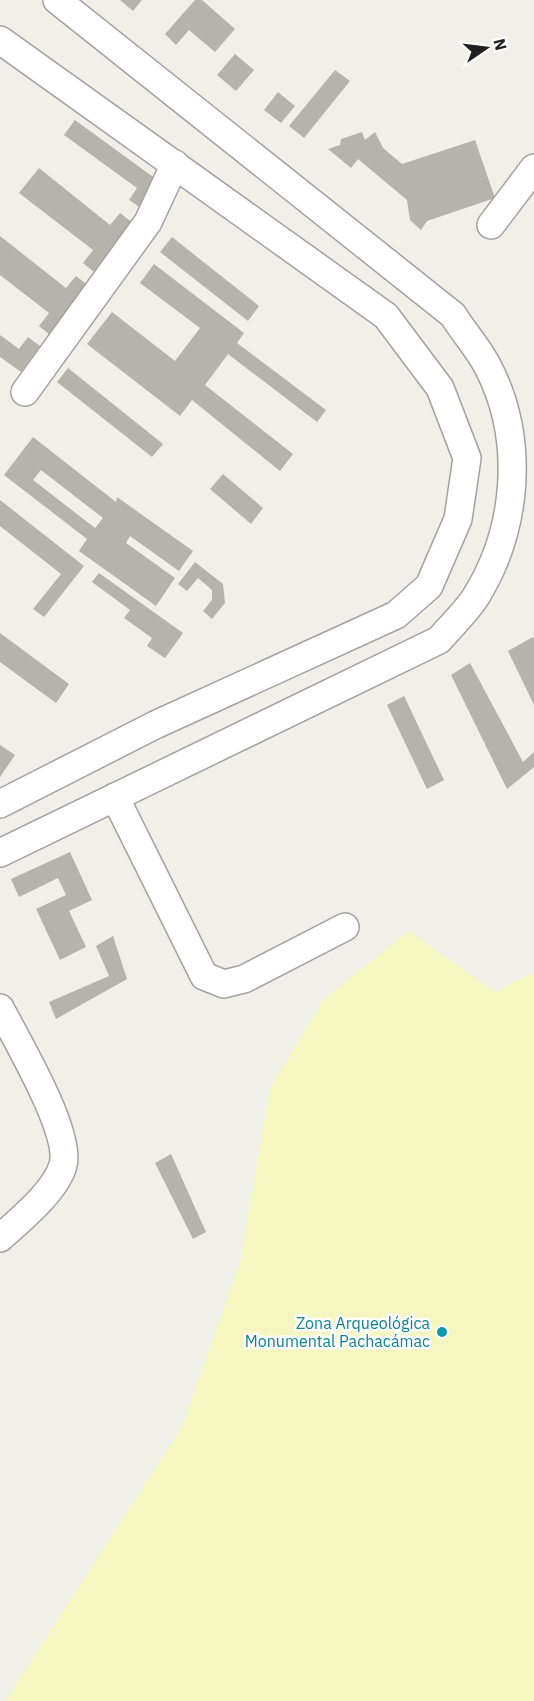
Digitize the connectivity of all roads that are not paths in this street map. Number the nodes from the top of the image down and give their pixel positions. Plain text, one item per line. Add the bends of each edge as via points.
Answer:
1 (57, 0) edge
2 (0, 40) edge
3 (175, 164) junction
4 (534, 168) edge
5 (491, 225) dead end
6 (25, 392) dead end
7 (115, 797) junction
8 (0, 804) edge
9 (0, 853) edge
10 (345, 927) dead end
11 (0, 1008) edge
12 (0, 1238) edge

1 - 7 lane via 453,315 489,368 508,422 513,489 501,545 475,598 439,640
2 - 3 lane
3 - 6 lane via 148,222
3 - 8 lane via 386,316 440,388 466,458 458,519 429,586 396,615 155,725
4 - 5 lane
7 - 9 lane
7 - 10 lane via 204,976 224,984 244,979
11 - 12 lane via 60,1127 63,1164 42,1199

